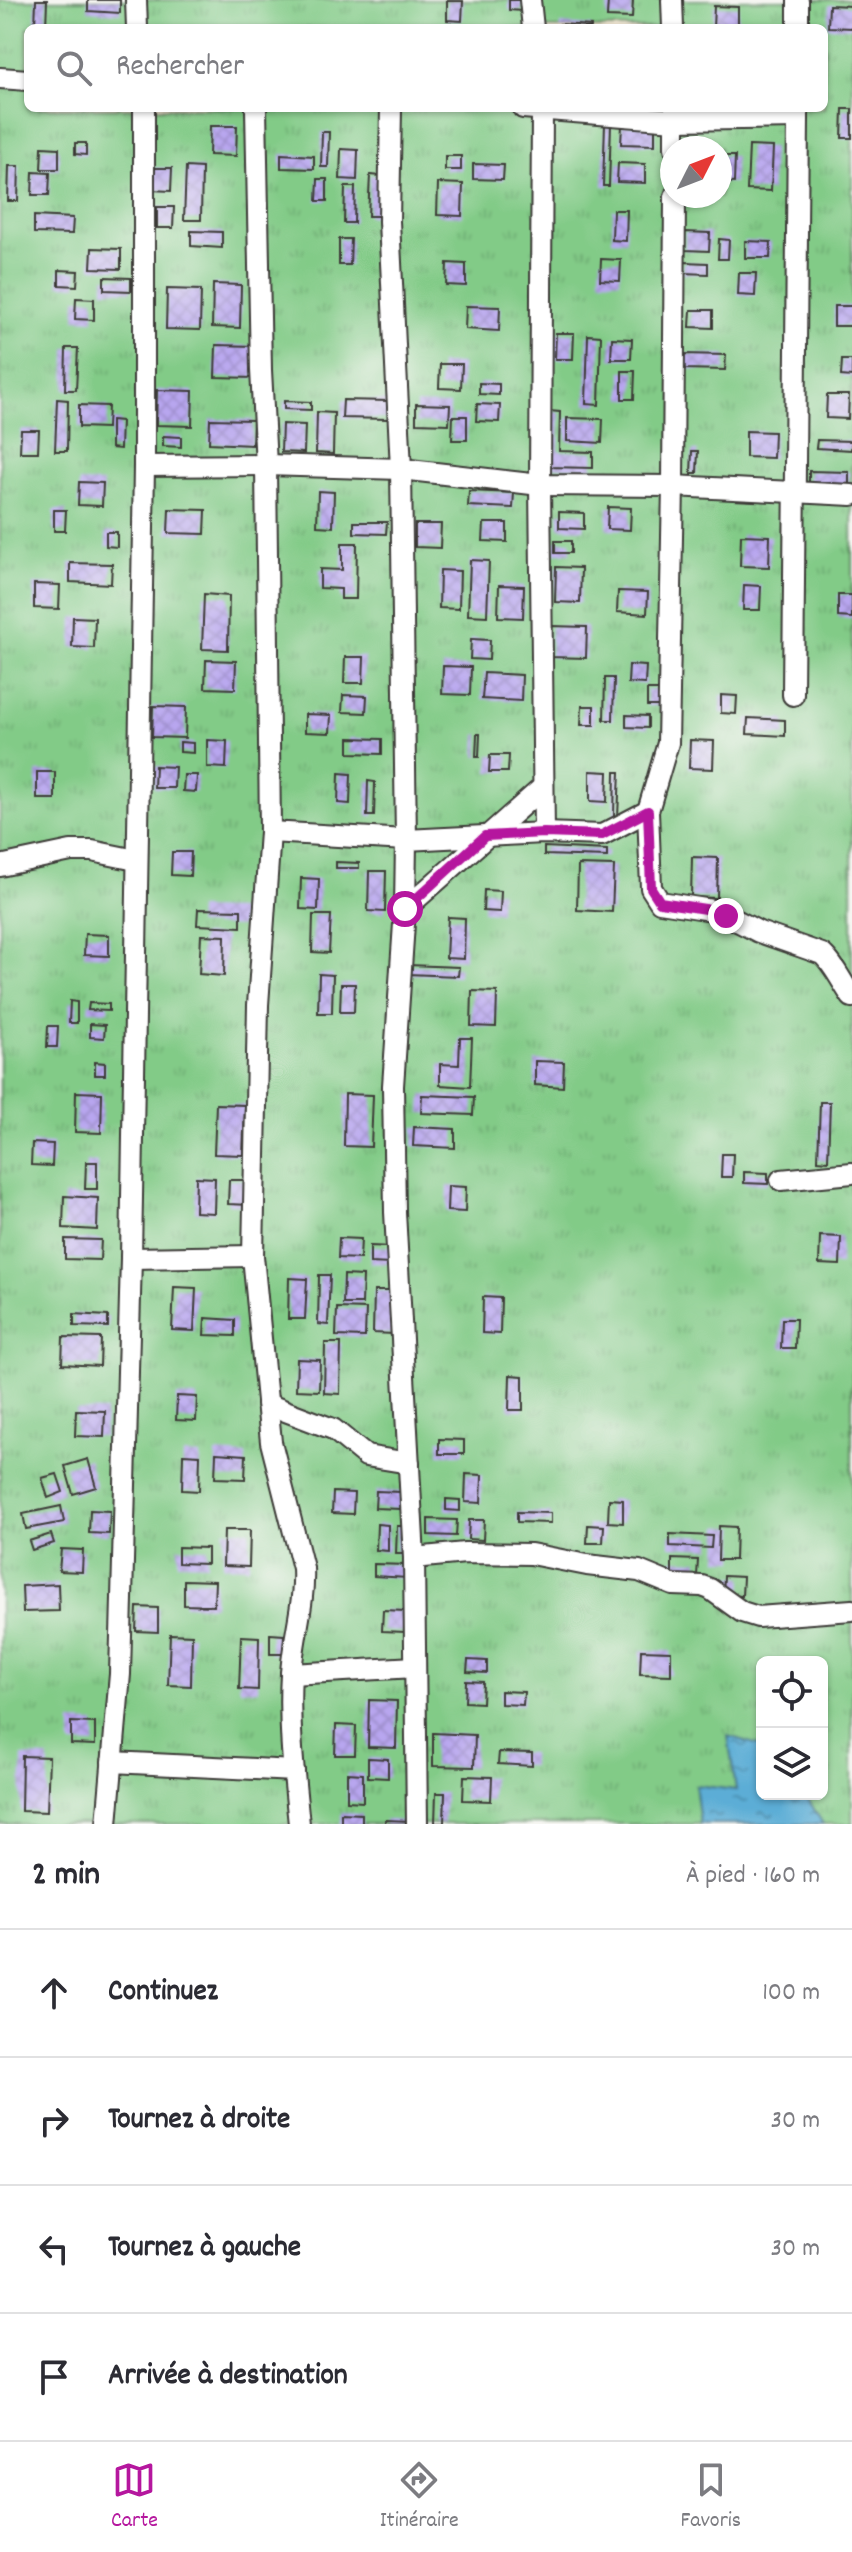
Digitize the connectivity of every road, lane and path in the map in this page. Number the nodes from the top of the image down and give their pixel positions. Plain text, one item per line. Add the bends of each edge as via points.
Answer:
1 (136, 0) edge
2 (530, 0) edge
3 (672, 0) edge
4 (798, 0) edge
5 (137, 24) edge
6 (533, 24) edge
7 (673, 24) edge
8 (798, 24) edge
9 (0, 78) edge
10 (24, 80) edge
11 (144, 112) edge
12 (256, 112) edge
13 (391, 112) edge
14 (536, 112) edge
15 (629, 112) edge
16 (798, 113) edge
17 (675, 114) edge
18 (675, 136) edge
19 (675, 208) edge
20 (266, 465) junction
21 (144, 466) junction
22 (401, 469) junction
23 (540, 485) junction
24 (673, 486) junction
25 (794, 490) junction
26 (852, 495) edge
27 (793, 695) dead end
28 (543, 787) junction
29 (648, 811) junction
30 (270, 832) junction
31 (544, 833) junction
32 (485, 836) junction
33 (406, 840) junction
34 (136, 860) junction
35 (0, 866) edge
36 (405, 909) junction
37 (852, 997) edge
38 (852, 1173) edge
39 (781, 1180) dead end
40 (253, 1256) junction
41 (131, 1258) junction
42 (267, 1404) junction
43 (409, 1463) junction
44 (414, 1558) junction
45 (852, 1610) edge
46 (415, 1667) junction
47 (291, 1674) junction
48 (112, 1762) junction
49 (294, 1771) junction
50 (107, 1824) edge
51 (299, 1824) edge
52 (417, 1824) edge

1 - 5 street
2 - 6 street
3 - 7 street
4 - 8 street
9 - 10 street
11 - 21 street
12 - 20 street
13 - 22 street via 389,221
14 - 23 street
15 - 17 street
16 - 17 street
16 - 25 street
17 - 18 street
19 - 24 street
20 - 21 street
20 - 22 street
20 - 30 street
21 - 34 street
22 - 23 street
22 - 33 street
23 - 24 street
23 - 28 street
24 - 25 street
24 - 29 street via 668,743
25 - 26 street
25 - 27 street
28 - 31 street
28 - 32 street
29 - 31 street via 602,835
29 - 37 street via 651,888 660,902 718,911 822,954
30 - 33 street
30 - 40 street via 258,1005
31 - 32 street
32 - 33 street
32 - 36 street
33 - 36 street
34 - 35 street via 71,851
34 - 41 street
36 - 43 street via 393,1086
38 - 39 street
40 - 41 street
40 - 42 street
41 - 48 street via 120,1674
42 - 43 street via 333,1429 366,1456
42 - 47 street via 271,1442 303,1568
43 - 44 street
44 - 45 street via 531,1554 639,1571 673,1585 710,1589 758,1617
44 - 46 street
46 - 47 street
46 - 52 street
47 - 49 street
48 - 49 street
48 - 50 street
49 - 51 street

